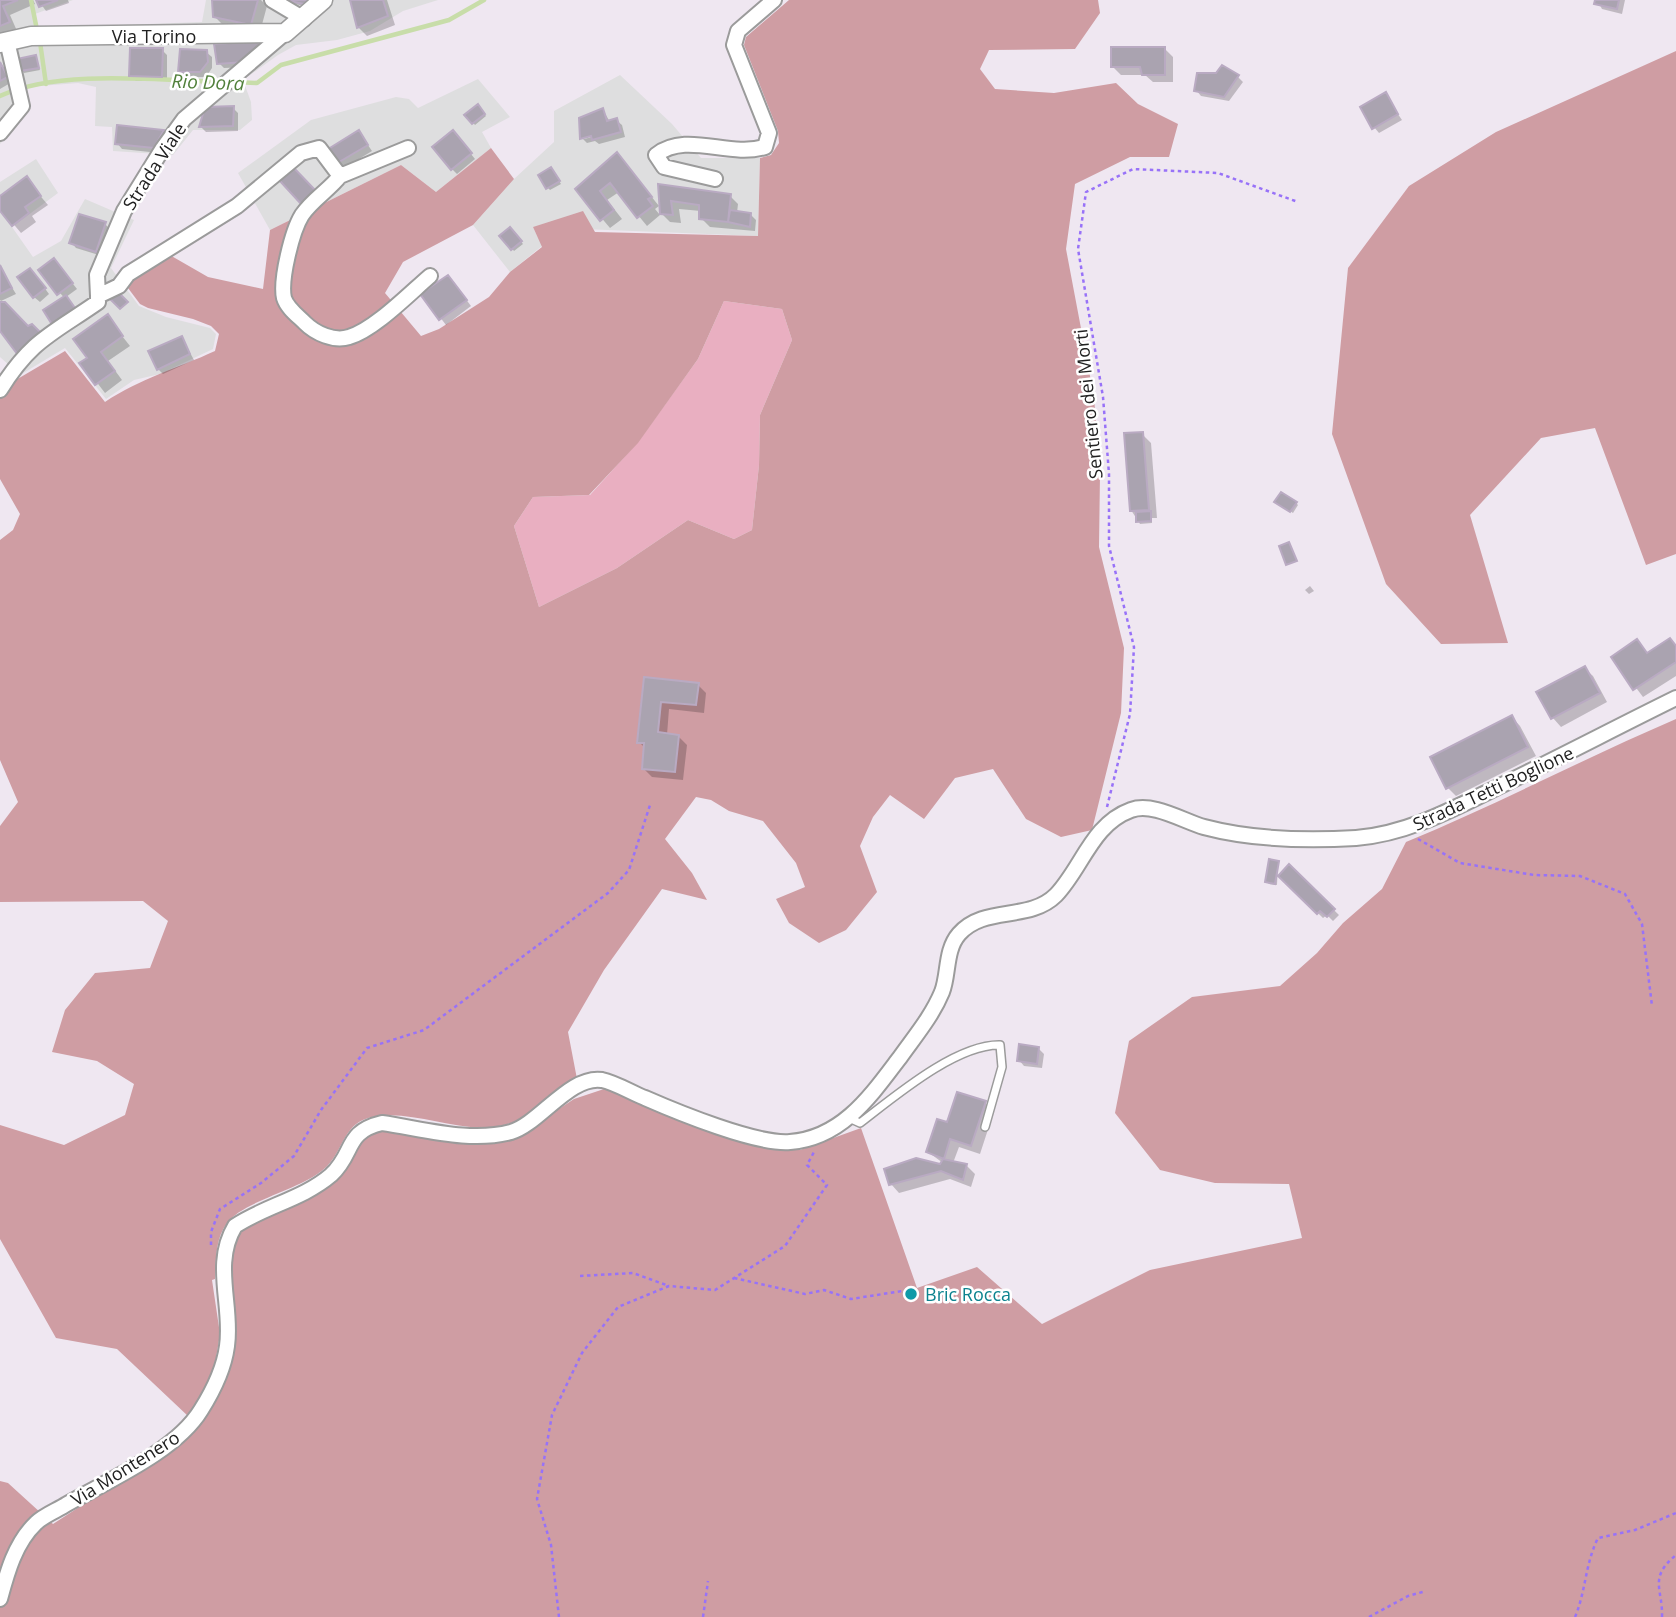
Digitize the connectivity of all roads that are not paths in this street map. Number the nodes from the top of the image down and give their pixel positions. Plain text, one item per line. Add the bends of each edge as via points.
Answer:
1 (272, 0) edge
2 (323, 0) edge
3 (774, 0) edge
4 (304, 19) junction
5 (285, 33) junction
6 (4, 42) edge
7 (0, 133) edge
8 (408, 148) dead end
9 (340, 176) junction
10 (715, 179) dead end
11 (430, 276) dead end
12 (98, 296) junction
13 (0, 390) edge
14 (1676, 698) edge
15 (849, 1118) junction
16 (985, 1127) dead end
17 (823, 1133) joint
18 (0, 1599) edge

1 - 4 street
2 - 4 street
3 - 10 street via 738,31 734,45 769,133 765,147 742,150 675,145 656,155 664,167
4 - 5 street
5 - 6 street, Via Torino via 37,36
5 - 12 street, Strada Viale via 184,118 124,211 97,275
6 - 7 street via 22,106
8 - 9 street
9 - 11 street via 303,214 293,235 284,298 292,310 312,330 348,337
9 - 12 street via 319,148 301,153 237,205
12 - 13 street via 98,302 36,341
14 - 15 street, Strada Tetti Boglione via 1403,830 1325,839 1251,837 1138,808 1119,816 1042,905 979,921 957,936 932,1013
15 - 16 lane via 860,1123 920,1077 986,1045 1000,1045 1002,1067
15 - 17 street, Strada Tetti Boglione
17 - 18 street, Via Montenero via 792,1142 767,1140 668,1108 603,1080 590,1081 562,1096 517,1130 494,1136 382,1124 368,1127 352,1139 331,1175 235,1226 228,1238 223,1280 228,1344 223,1367 201,1411 160,1450 36,1522 10,1561

